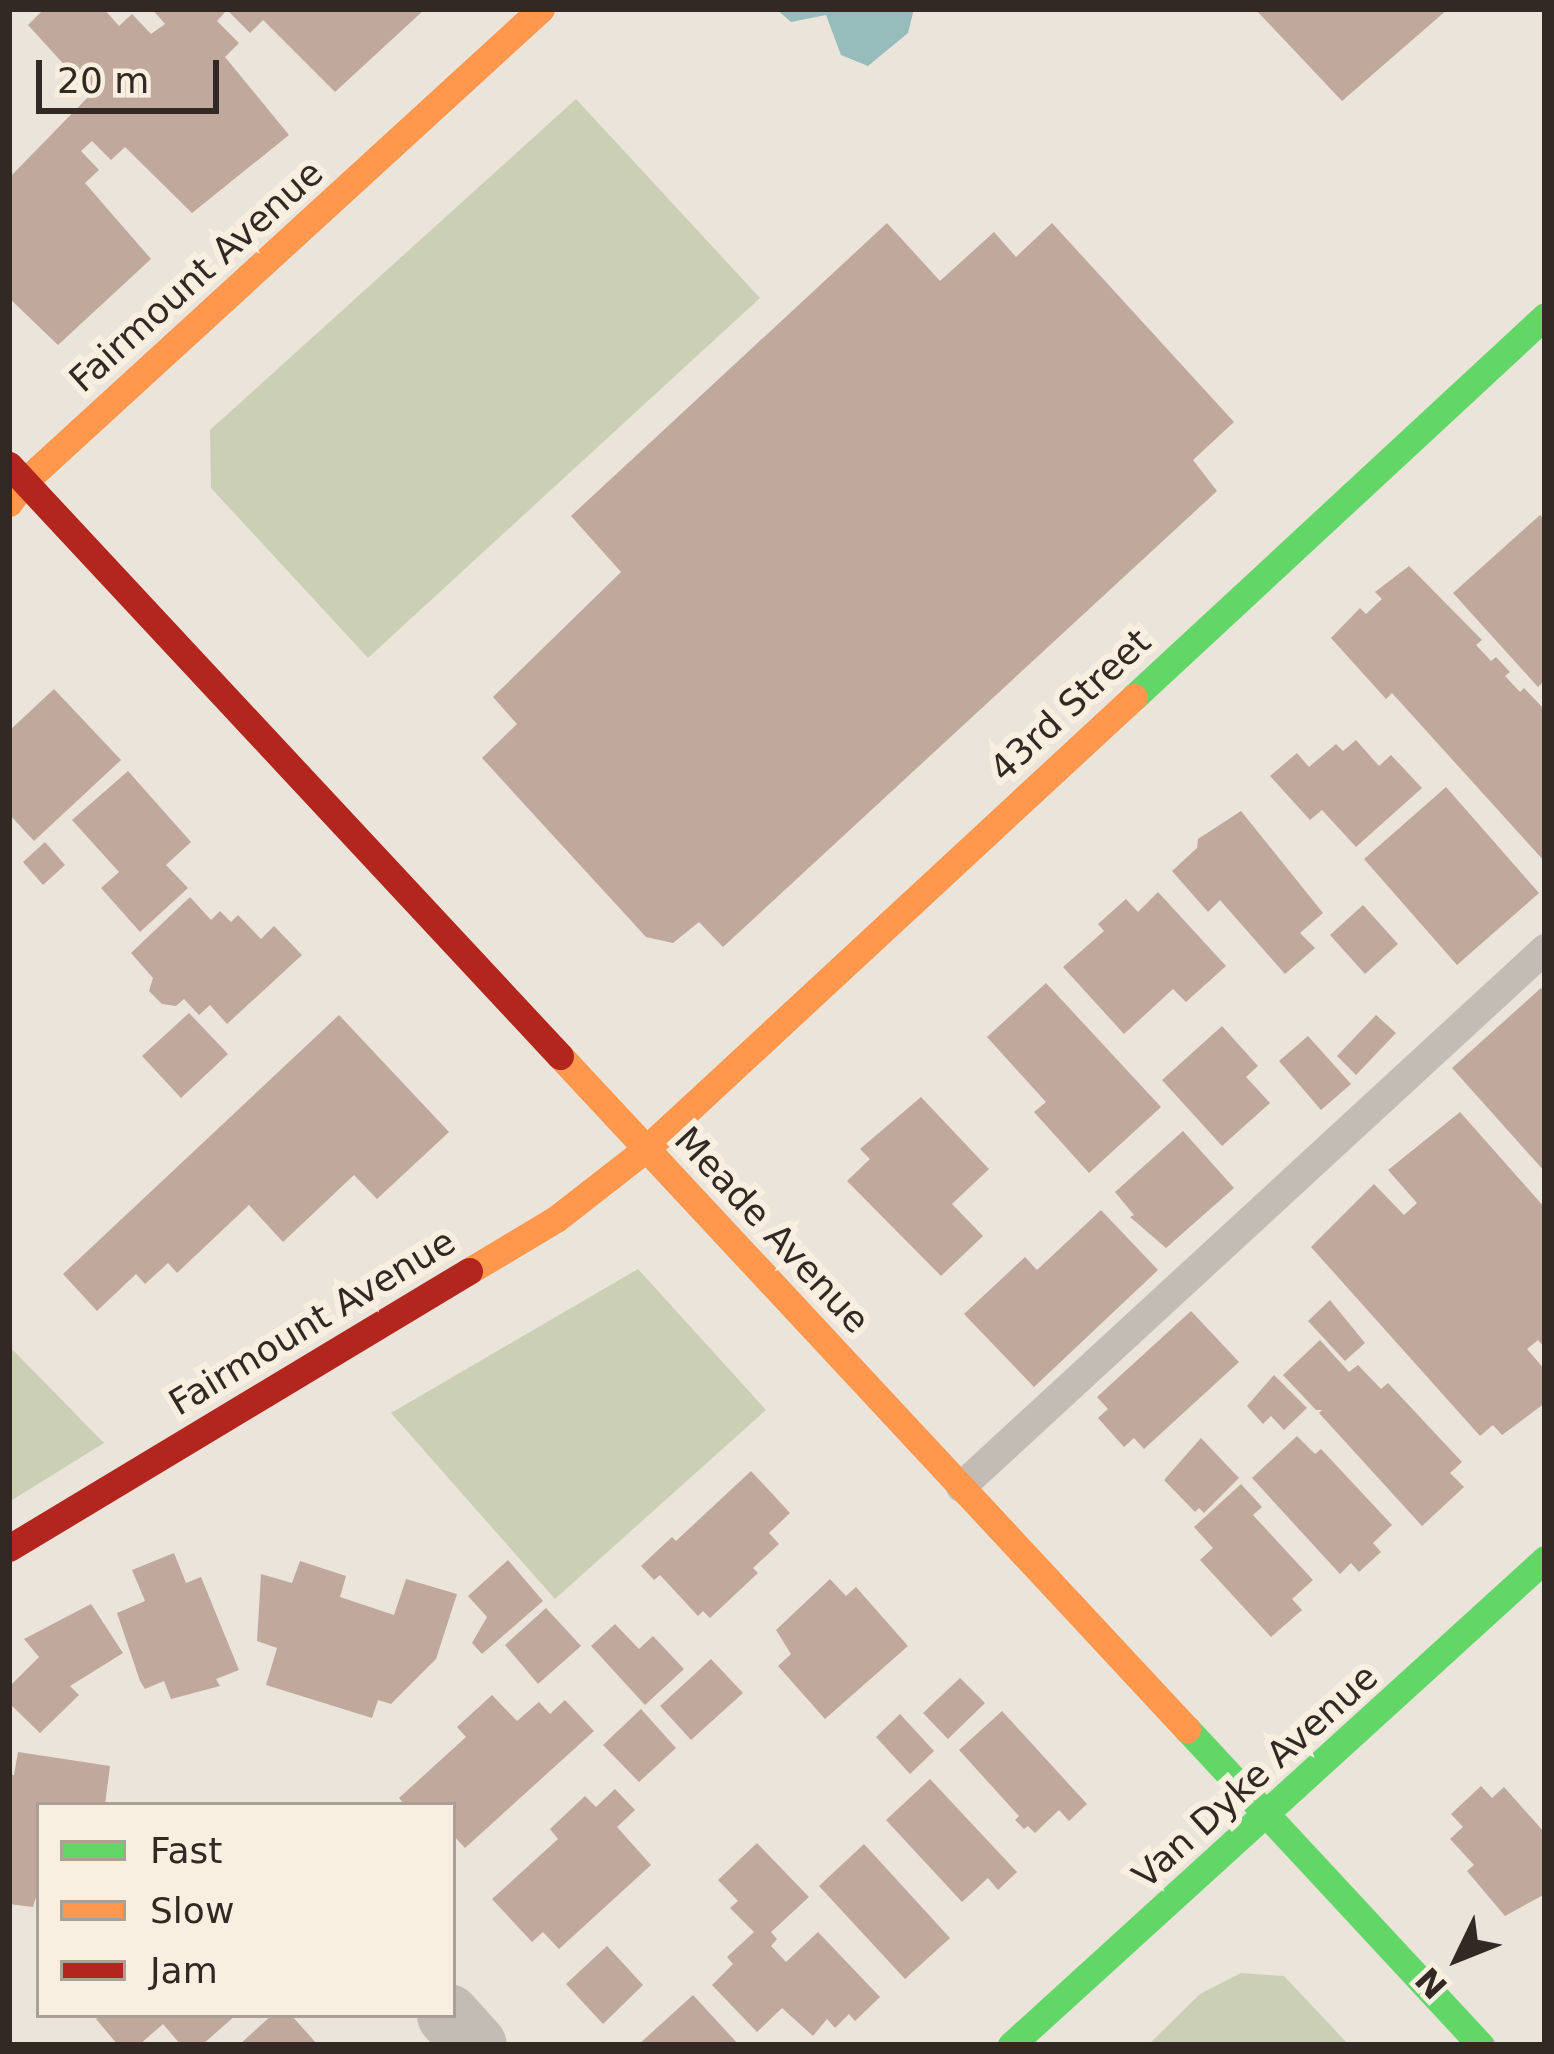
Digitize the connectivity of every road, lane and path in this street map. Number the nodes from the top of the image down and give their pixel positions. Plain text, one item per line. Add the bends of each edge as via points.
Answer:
1 (542, 9) edge
2 (1545, 316) edge
3 (14, 484) edge
4 (1545, 949) edge
5 (646, 1149) junction
6 (961, 1487) junction
7 (9, 1548) edge
8 (1545, 1559) edge
9 (1265, 1813) junction
10 (451, 2018) edge
11 (475, 2045) edge
12 (1012, 2045) edge
13 (1481, 2045) edge

1 - 3 main road, Fairmount Avenue
2 - 5 main road, 43rd Street
3 - 5 main road, Meade Avenue
4 - 6 lane
5 - 6 main road, Meade Avenue
5 - 7 main road, Fairmount Avenue via 556,1219
6 - 9 main road, Meade Avenue
8 - 9 main road, Van Dyke Avenue
9 - 12 main road, Van Dyke Avenue
9 - 13 main road, Meade Avenue
10 - 11 street

